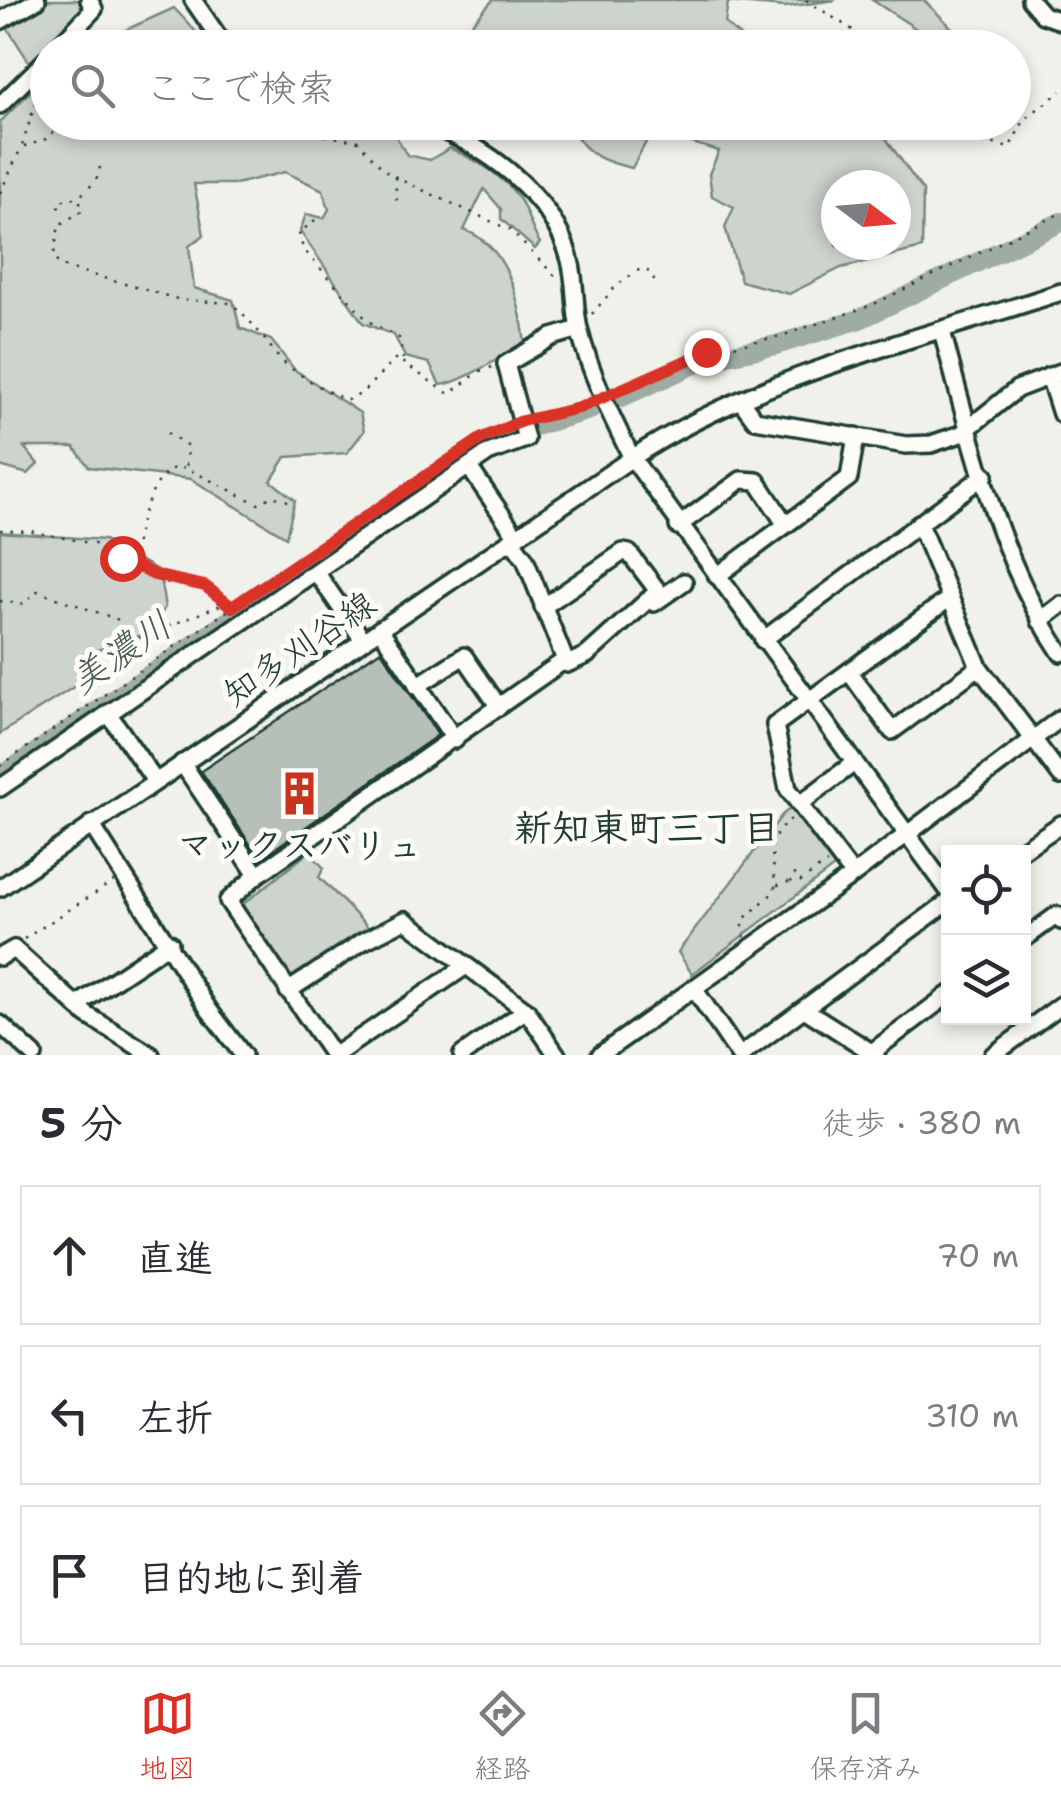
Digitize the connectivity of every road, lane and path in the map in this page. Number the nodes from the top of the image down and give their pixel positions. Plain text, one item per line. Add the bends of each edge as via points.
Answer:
1 (38, 0) edge
2 (88, 0) edge
3 (193, 0) edge
4 (806, 0) edge
5 (1030, 0) edge
6 (0, 21) edge
7 (1061, 22) edge
8 (75, 30) edge
9 (214, 30) edge
10 (852, 30) edge
11 (30, 76) edge
12 (1061, 91) edge
13 (0, 105) edge
14 (1031, 114) edge
15 (30, 124) edge
16 (43, 140) edge
17 (352, 140) edge
18 (463, 140) edge
19 (983, 140) edge
20 (1013, 140) edge
21 (22, 146) junction
22 (100, 167) dead end
23 (395, 177) junction
24 (0, 193) edge
25 (80, 197) junction
26 (397, 204) dead end
27 (60, 208) dead end
28 (1061, 212) edge
29 (315, 220) dead end
30 (568, 285) dead end
31 (658, 286) dead end
32 (1061, 292) edge
33 (578, 323) junction
34 (942, 331) junction
35 (403, 359) junction
36 (506, 364) junction
37 (1055, 374) edge
38 (604, 395) junction
39 (741, 402) junction
40 (1061, 414) edge
41 (524, 428) junction
42 (970, 428) junction
43 (168, 433) dead end
44 (856, 436) junction
45 (632, 458) junction
46 (186, 468) junction
47 (469, 468) junction
48 (985, 475) junction
49 (291, 502) dead end
50 (919, 524) junction
51 (786, 525) junction
52 (678, 526) junction
53 (0, 530) edge
54 (515, 539) junction
55 (134, 566) junction
56 (316, 572) junction
57 (717, 576) junction
58 (684, 582) dead end
59 (950, 598) junction
60 (0, 601) edge
61 (226, 603) junction
62 (643, 606) junction
63 (1061, 606) edge
64 (232, 607) junction
65 (543, 607) junction
66 (1040, 621) junction
67 (380, 630) junction
68 (362, 640) junction
69 (763, 640) junction
70 (1061, 653) edge
71 (565, 660) junction
72 (979, 667) junction
73 (850, 673) junction
74 (417, 686) junction
75 (810, 703) junction
76 (499, 707) junction
77 (108, 714) junction
78 (1061, 718) edge
79 (454, 740) junction
80 (1032, 740) junction
81 (854, 762) junction
82 (182, 763) junction
83 (0, 766) edge
84 (1061, 776) edge
85 (155, 781) junction
86 (0, 788) edge
87 (803, 806) junction
88 (91, 824) junction
89 (1061, 824) edge
90 (907, 835) junction
91 (1030, 845) edge
92 (828, 858) dead end
93 (797, 872) dead end
94 (124, 874) junction
95 (257, 875) junction
96 (853, 875) junction
97 (790, 881) junction
98 (941, 881) edge
99 (775, 885) junction
100 (0, 888) edge
101 (941, 907) edge
102 (1060, 916) edge
103 (1030, 935) edge
104 (170, 943) junction
105 (751, 948) junction
106 (7, 953) edge
107 (466, 966) junction
108 (695, 990) junction
109 (288, 991) junction
110 (941, 1001) edge
111 (77, 1005) junction
112 (1061, 1005) edge
113 (804, 1009) junction
114 (526, 1010) junction
115 (0, 1024) edge
116 (874, 1054) edge
117 (34, 1055) edge
118 (151, 1055) edge
119 (243, 1055) edge
120 (334, 1055) edge
121 (462, 1055) edge
122 (557, 1055) edge
123 (600, 1055) edge
124 (740, 1055) edge
125 (993, 1055) edge

1 - 6 street
2 - 8 street via 94,9
3 - 9 street
4 - 10 path
5 - 7 street
11 - 13 street
12 - 14 path
15 - 21 path
16 - 21 path
17 - 23 path
18 - 33 street via 537,200 558,228
19 - 20 path via 1009,148
21 - 24 path
22 - 25 path
23 - 26 path
23 - 30 path via 510,230
25 - 27 path via 60,201
25 - 35 path via 84,208 59,225 58,265 181,300 231,303 283,362 347,400
28 - 38 path via 872,305 782,336 706,352
29 - 35 path via 299,233 303,248 368,321 399,338
31 - 33 path via 640,269
32 - 34 street, 知多刈谷線
33 - 36 street
33 - 38 street
34 - 39 street, 知多刈谷線
34 - 42 street
35 - 36 path via 449,394 480,371
36 - 41 street
37 - 40 street
37 - 42 street via 1017,389
38 - 41 path
38 - 45 street
39 - 44 street via 755,420
39 - 45 street, 知多刈谷線
41 - 47 street
41 - 64 path via 460,452
42 - 44 street via 922,445
42 - 48 street
43 - 46 path via 188,446
44 - 51 street via 850,478
45 - 52 street
45 - 54 street, 知多刈谷線
46 - 49 path via 258,504 272,496
46 - 55 path via 170,469 158,482 136,540
47 - 54 street
47 - 56 street
48 - 50 street
48 - 66 street
50 - 59 street
50 - 69 street
51 - 52 street via 757,481 741,480
51 - 57 street
52 - 57 street
53 - 55 path via 110,547
54 - 65 street
54 - 67 street, 知多刈谷線
55 - 61 path via 205,586
56 - 68 street
56 - 77 street
57 - 69 street
58 - 62 street
59 - 72 street
59 - 73 street
60 - 61 path via 17,606 36,591 118,620 121,627 106,651
61 - 64 path
62 - 65 street via 658,591 623,552
62 - 71 street via 588,655
63 - 66 street
64 - 83 path
65 - 71 street
66 - 70 street
67 - 68 street, 知多刈谷線
67 - 74 street
68 - 82 street, 知多刈谷線
69 - 75 street
71 - 76 street
72 - 73 street via 892,731
72 - 80 street
73 - 75 street
74 - 76 street via 464,656
74 - 79 street
75 - 81 street
75 - 87 street via 775,726 788,788
76 - 79 street
77 - 85 street
77 - 86 street
78 - 80 street
79 - 95 street
80 - 84 street
80 - 90 street
81 - 87 street
81 - 90 street
82 - 85 street, 知多刈谷線
82 - 95 street
85 - 88 street, 知多刈谷線
87 - 96 street
87 - 99 path via 776,830 770,846
88 - 94 street
88 - 100 street, 知多刈谷線
89 - 91 street
90 - 96 street
90 - 98 street
92 - 97 path via 798,883
93 - 97 path
94 - 104 street
94 - 106 path
95 - 109 street via 228,901
96 - 105 street
97 - 99 path
99 - 105 path via 772,898 746,918 742,931
101 - 113 street
102 - 103 street
104 - 111 street
104 - 119 street
105 - 108 street
106 - 111 street
107 - 109 street via 404,920
107 - 114 street
107 - 120 street
108 - 123 street
108 - 124 street
109 - 120 street
110 - 116 street
111 - 118 street
112 - 125 street
113 - 116 street
113 - 124 street
114 - 121 street
114 - 122 street
115 - 117 street

